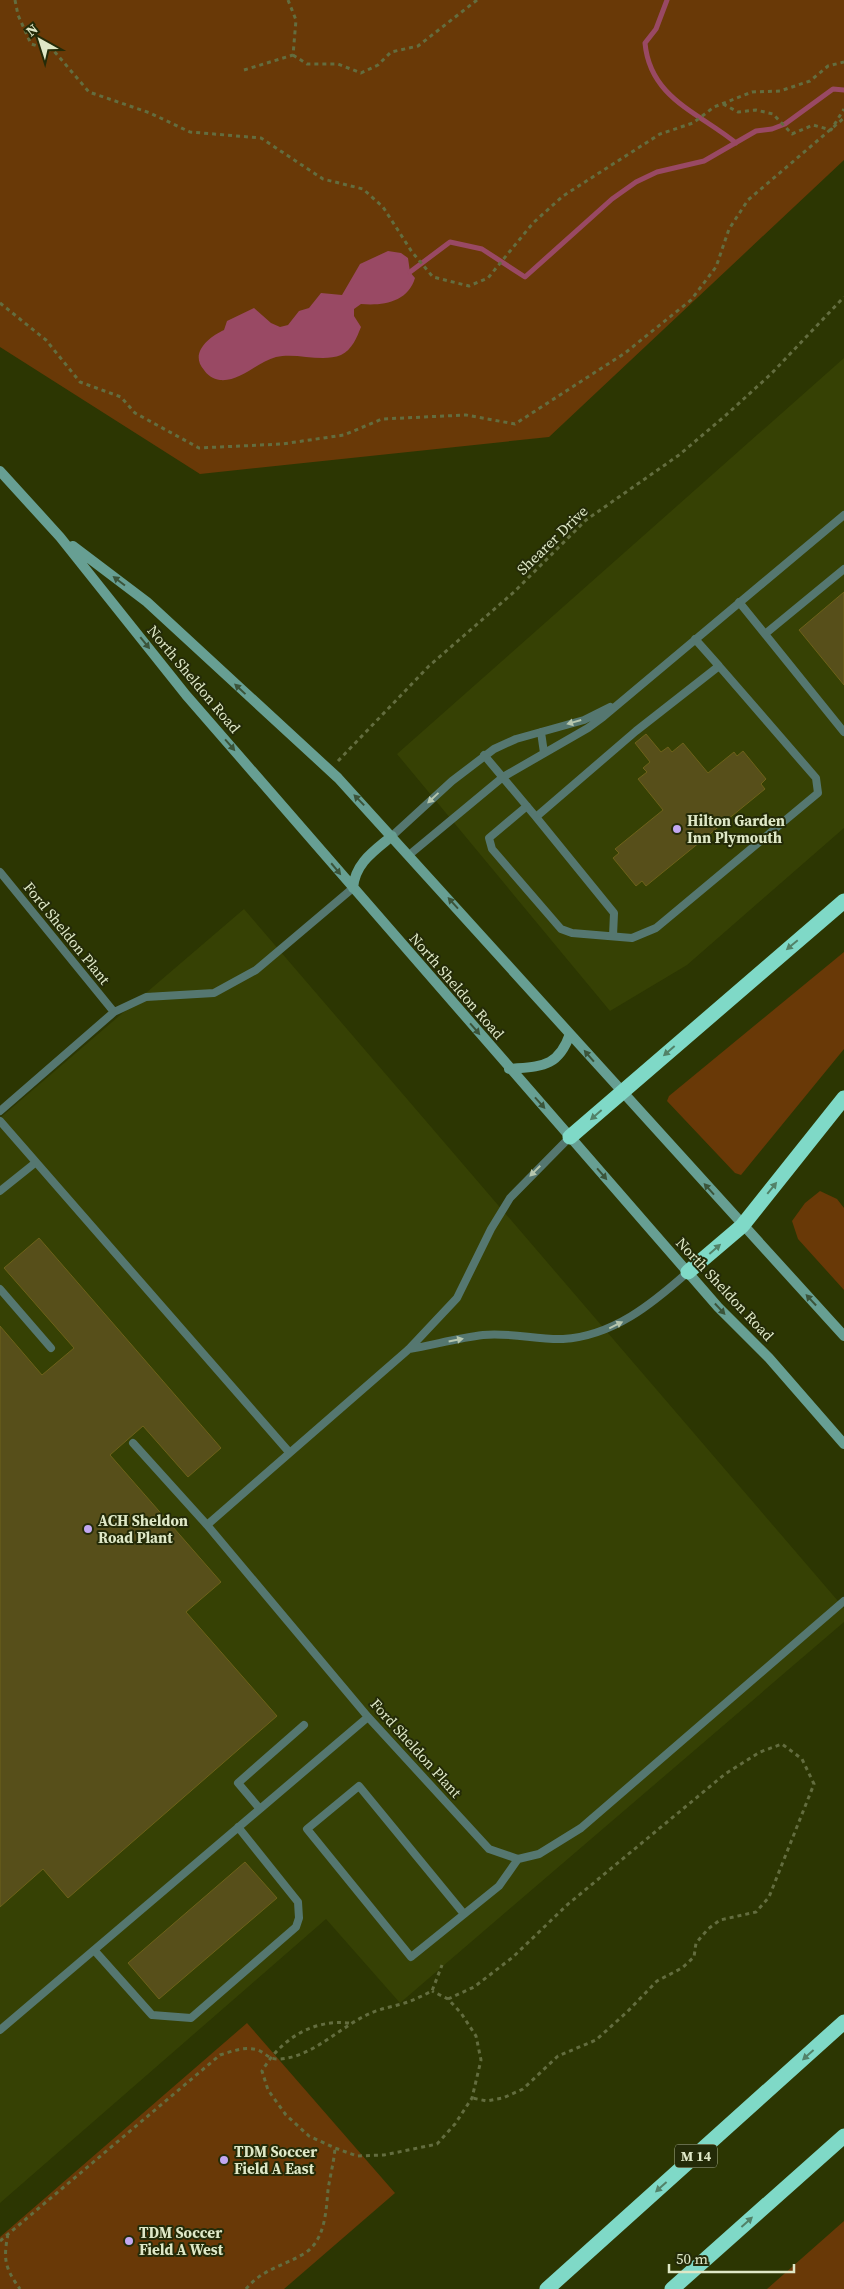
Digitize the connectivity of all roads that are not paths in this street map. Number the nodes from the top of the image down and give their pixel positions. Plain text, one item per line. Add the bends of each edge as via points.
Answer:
1 (0, 471) edge
2 (844, 515) edge
3 (60, 537) junction
4 (844, 569) edge
5 (739, 602) junction
6 (765, 634) junction
7 (695, 639) junction
8 (719, 666) junction
9 (619, 703) junction
10 (540, 732) junction
11 (844, 732) edge
12 (544, 753) junction
13 (484, 755) junction
14 (502, 777) junction
15 (527, 806) junction
16 (536, 816) junction
17 (392, 836) junction
18 (409, 855) junction
19 (0, 872) edge
20 (352, 888) junction
21 (844, 900) edge
22 (613, 936) junction
23 (114, 1012) junction
24 (570, 1034) junction
25 (509, 1069) junction
26 (621, 1092) junction
27 (844, 1098) edge
28 (0, 1111) edge
29 (0, 1121) edge
30 (570, 1137) junction
31 (35, 1162) junction
32 (0, 1191) edge
33 (742, 1226) junction
34 (688, 1272) junction
35 (0, 1289) edge
36 (844, 1336) edge
37 (51, 1348) dead end
38 (408, 1349) junction
39 (843, 1441) edge
40 (133, 1442) dead end
41 (289, 1452) junction
42 (207, 1525) junction
43 (844, 1601) edge
44 (368, 1717) junction
45 (304, 1725) dead end
46 (260, 1809) junction
47 (238, 1827) junction
48 (518, 1859) junction
49 (464, 1914) junction
50 (94, 1950) junction
51 (844, 2022) edge
52 (0, 2030) edge
53 (844, 2136) edge
54 (547, 2289) edge
55 (672, 2289) edge

1 - 3 main road, North Sheldon Road
2 - 5 lane
17 -> 3 main road, North Sheldon Road via 329,770 147,602
3 -> 20 main road, North Sheldon Road via 186,695
4 - 6 lane
5 - 6 lane
5 - 7 lane
6 - 11 lane
7 - 8 lane
7 - 9 lane
8 - 16 lane
8 - 22 lane via 816,778 818,793 656,928 632,938
9 -> 10 lane via 584,720
9 - 12 lane via 588,728
10 - 12 lane
10 - 13 lane via 516,739
12 - 14 lane
13 - 14 lane
13 -> 17 lane
14 - 15 lane
14 - 18 lane
15 - 16 lane
15 - 22 lane via 489,838 492,849 561,929
16 - 22 lane via 614,913
17 - 18 main road, North Sheldon Road
17 - 20 main road via 363,861
24 -> 18 main road, North Sheldon Road
19 - 23 lane, Ford Sheldon Plant
20 - 23 lane via 256,970 214,993 146,997
20 -> 25 main road, North Sheldon Road
21 -> 26 highway
23 - 28 lane
24 - 25 main road via 561,1054 551,1063
26 -> 24 main road, North Sheldon Road
25 -> 30 main road, North Sheldon Road
26 -> 30 highway
33 -> 26 main road, North Sheldon Road
33 -> 27 highway
29 - 31 lane
30 -> 34 main road, North Sheldon Road
30 -> 38 lane via 510,1198 491,1229 458,1298
31 - 32 lane
31 - 41 lane
34 -> 33 highway
36 -> 33 main road, North Sheldon Road
38 -> 34 lane via 484,1335 562,1339 590,1335 618,1325 662,1295
34 -> 39 main road, North Sheldon Road
35 - 37 lane
38 - 41 lane
40 - 42 lane, Ford Sheldon Plant
41 - 42 lane
42 - 44 lane, Ford Sheldon Plant
43 - 48 lane via 581,1828 539,1854
44 - 46 lane
44 - 48 lane, Ford Sheldon Plant via 490,1849
45 - 46 lane via 238,1783
46 - 47 lane
47 - 50 lane
47 - 50 lane via 298,1902 299,1918 296,1927 191,2018 152,2015
48 - 49 lane via 498,1886
49 - 49 lane via 410,1957 307,1829 359,1786
50 - 52 lane
51 -> 54 highway, M 14
55 -> 53 highway

